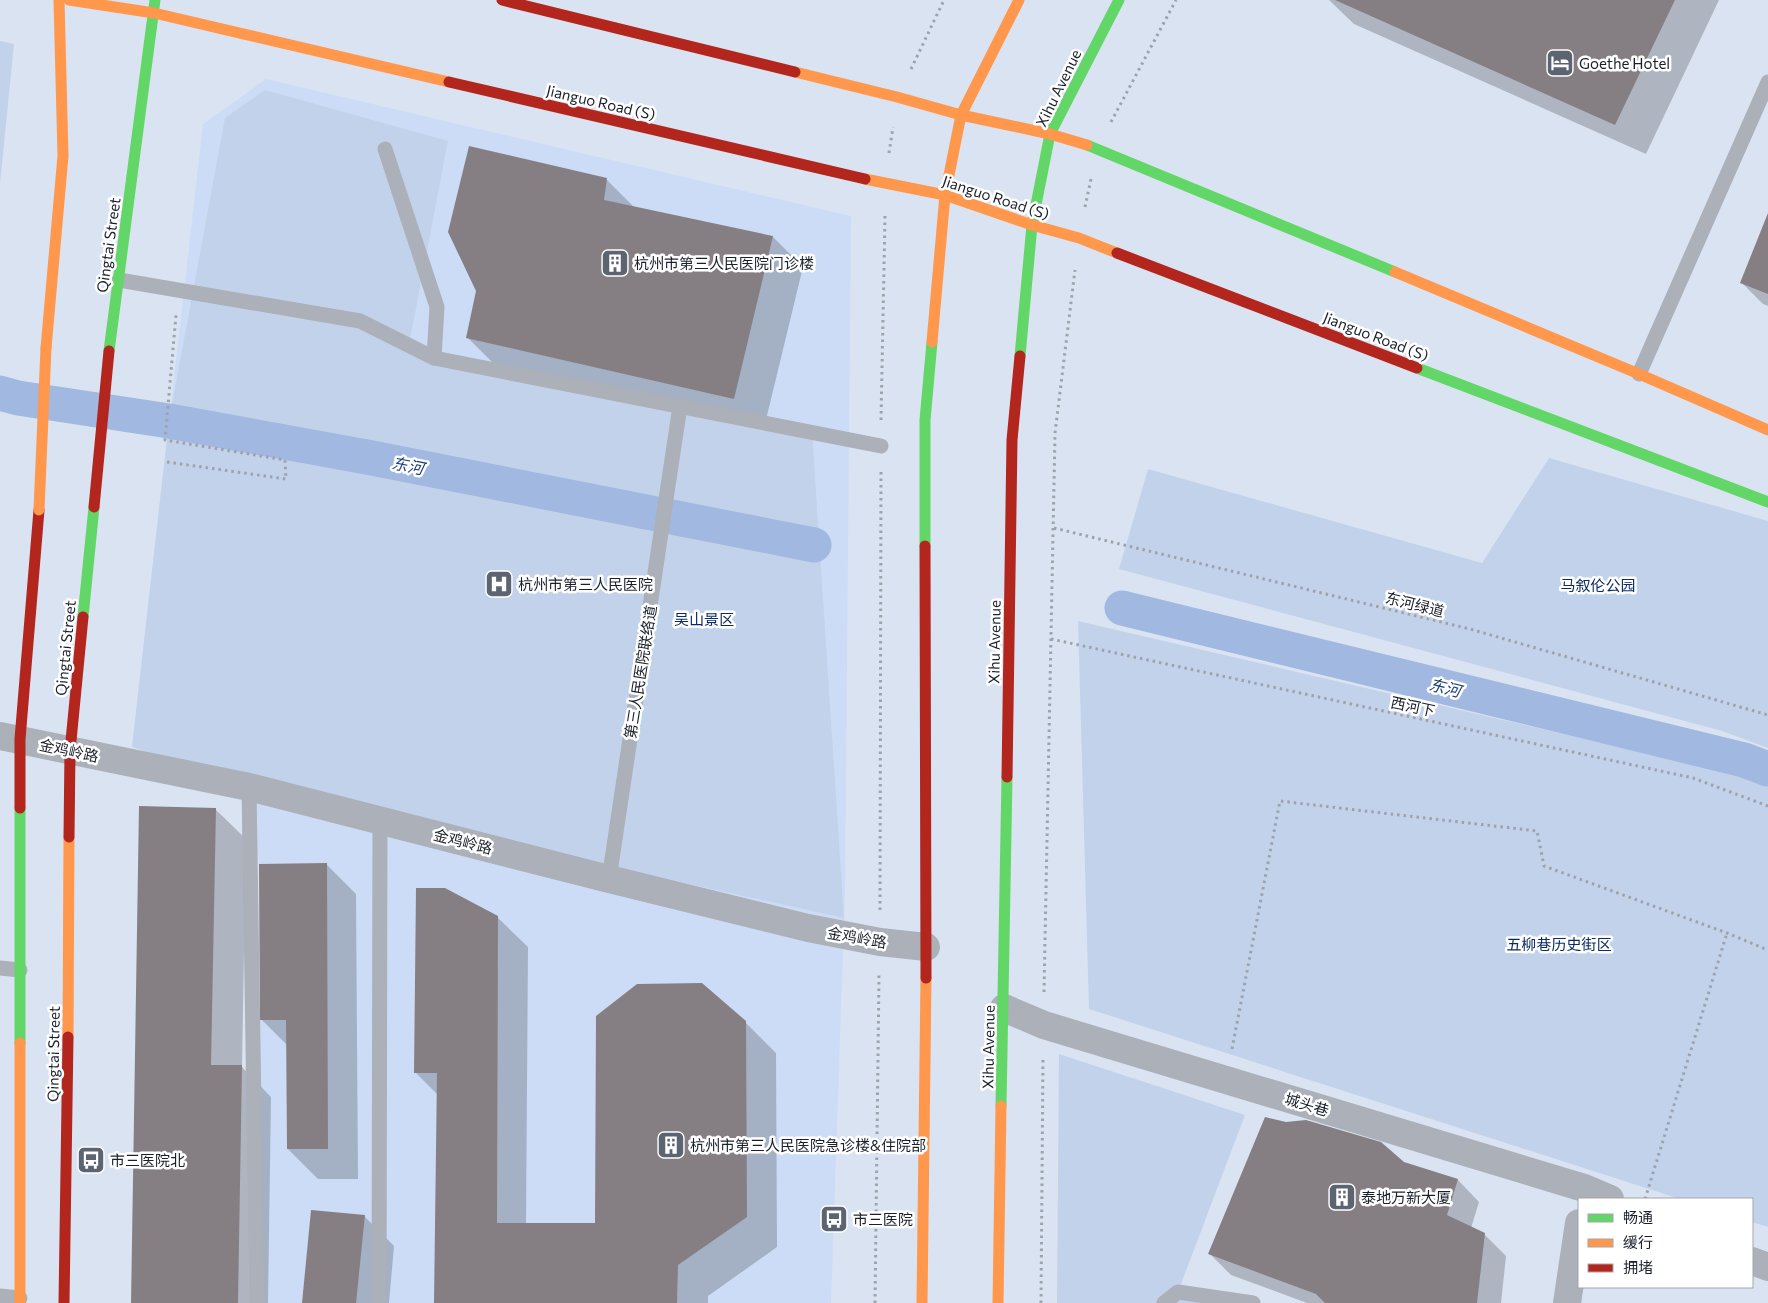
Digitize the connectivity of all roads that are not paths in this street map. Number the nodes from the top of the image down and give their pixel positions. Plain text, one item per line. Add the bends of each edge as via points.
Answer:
1 (60, 0) edge
2 (69, 0) edge
3 (155, 0) edge
4 (502, 0) edge
5 (1019, 0) edge
6 (1119, 0) edge
7 (154, 13) junction
8 (1768, 82) edge
9 (961, 114) junction
10 (1050, 134) junction
11 (385, 149) dead end
12 (945, 195) junction
13 (1032, 225) junction
14 (119, 280) junction
15 (434, 358) junction
16 (1639, 374) junction
17 (680, 406) junction
18 (1768, 430) edge
19 (881, 446) road end
20 (1768, 502) edge
21 (10, 738) edge
22 (70, 751) junction
23 (248, 787) junction
24 (380, 820) junction
25 (609, 879) junction
26 (926, 947) junction
27 (0, 968) edge
28 (20, 970) junction
29 (1004, 1008) junction
30 (1584, 1194) edge
31 (1605, 1198) edge
32 (1578, 1230) edge
33 (1753, 1261) edge
34 (1768, 1267) edge
35 (0, 1296) edge
36 (20, 1300) edge
37 (64, 1303) edge
38 (256, 1303) edge
39 (379, 1303) edge
40 (922, 1303) edge
41 (998, 1303) edge
42 (1164, 1303) edge
43 (1253, 1303) edge
44 (1567, 1303) edge

1 - 21 main road, bridge via 63,156 46,348 39,510
2 - 7 main road, Jianguo Road (S)
3 - 7 main road, Qingtai Street
4 - 9 main road
5 - 9 main road
6 - 10 main road, Xihu Avenue
7 - 12 main road, Jianguo Road (S) via 885,184
7 - 14 main road, Qingtai Street
8 - 16 lane
9 - 10 main road
9 - 12 main road
10 - 13 main road, Xihu Avenue
10 - 16 main road via 1097,148
11 - 15 lane via 437,307
12 - 13 main road, Jianguo Road (S)
12 - 26 main road via 925,420
13 - 20 main road, Jianguo Road (S) via 1079,238
13 - 29 main road, Xihu Avenue via 1012,440
14 - 15 lane via 360,320
14 - 22 main road, Qingtai Street, bridge via 109,351
15 - 17 lane
16 - 18 main road
17 - 19 lane
17 - 25 lane, 第三人民医院联络道
21 - 22 street, 金鸡岭路
21 - 28 main road
22 - 23 street, 金鸡岭路
22 - 37 main road, Qingtai Street
23 - 24 street, 金鸡岭路
23 - 38 lane
24 - 25 street, 金鸡岭路
24 - 39 lane
25 - 26 street, 金鸡岭路 via 808,928
26 - 40 main road
27 - 28 lane
28 - 36 main road
29 - 30 street, 城头巷 via 1044,1025
29 - 41 main road, Xihu Avenue
30 - 31 street, 城头巷
32 - 44 street
33 - 34 street
35 - 36 lane
42 - 43 lane via 1178,1292

